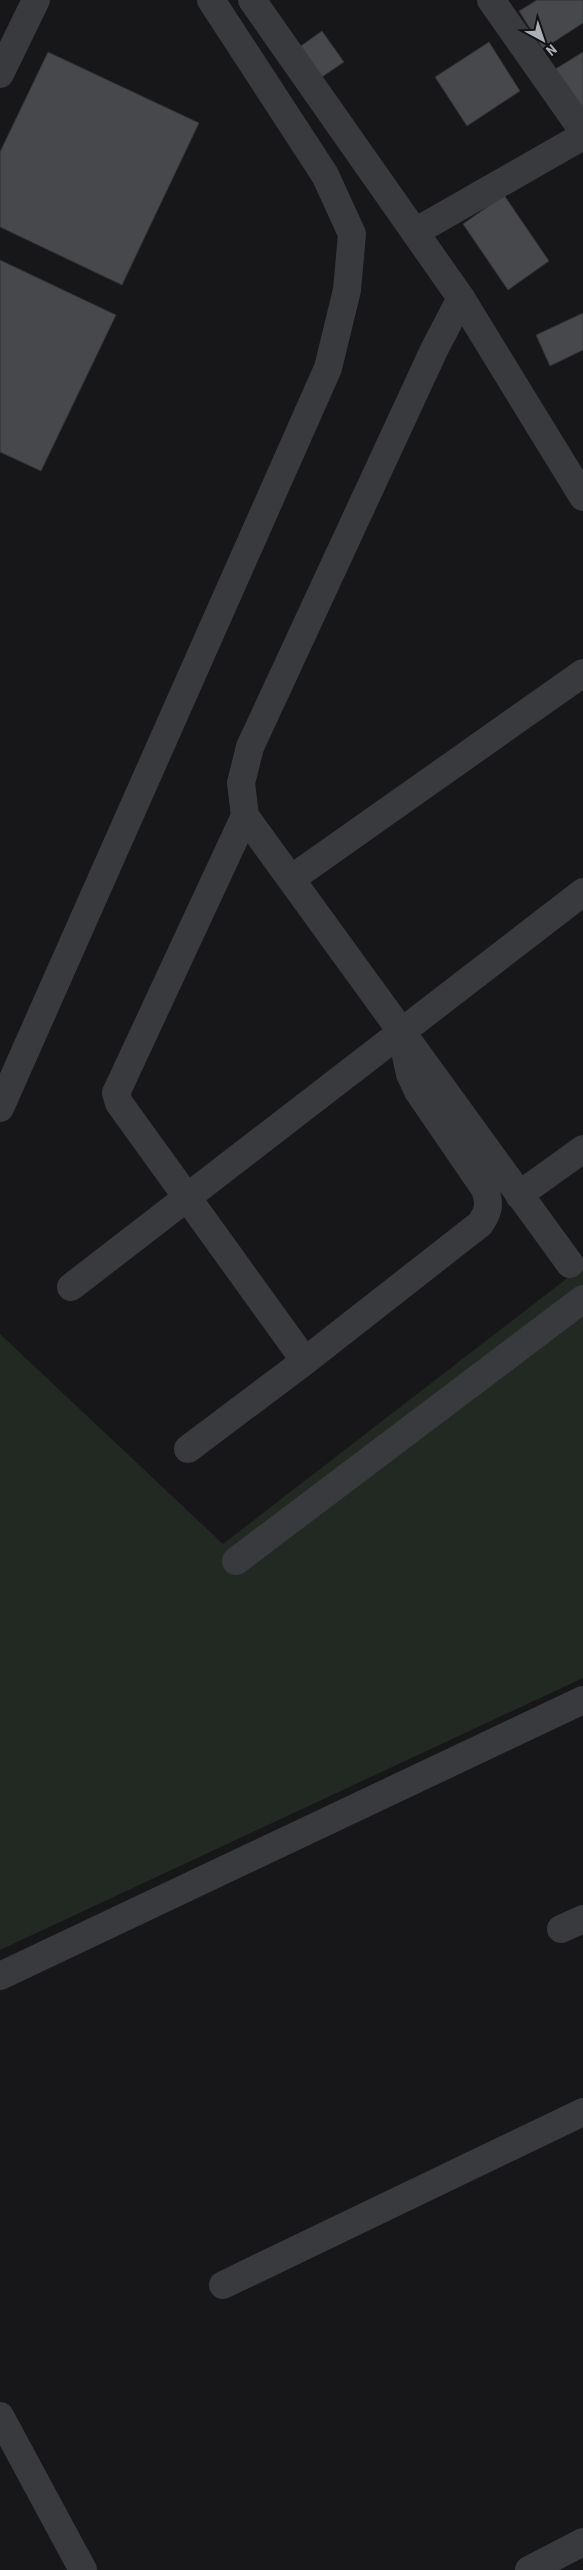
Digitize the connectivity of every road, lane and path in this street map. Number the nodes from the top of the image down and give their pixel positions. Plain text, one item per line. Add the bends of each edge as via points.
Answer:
1 (36, 0) edge
2 (211, 0) edge
3 (252, 0) edge
4 (491, 0) edge
5 (0, 74) edge
6 (583, 131) edge
7 (583, 136) edge
8 (415, 232) junction
9 (461, 298) junction
10 (583, 497) edge
11 (583, 672) edge
12 (246, 816) junction
13 (291, 879) junction
14 (583, 892) edge
15 (401, 1032) junction
16 (0, 1108) edge
17 (583, 1149) edge
18 (520, 1195) junction
19 (186, 1198) junction
20 (570, 1264) dead end
21 (71, 1287) dead end
22 (583, 1299) edge
23 (305, 1361) junction
24 (188, 1449) dead end
25 (236, 1561) dead end
26 (583, 1700) edge
27 (0, 1976) edge
28 (583, 2112) edge
29 (223, 2285) dead end
30 (0, 2416) edge
31 (583, 2542) edge
32 (83, 2570) edge
33 (529, 2570) edge

1 - 5 street
2 - 16 street via 325,175 352,234 346,290 328,368
3 - 8 street
4 - 6 street
7 - 8 street
8 - 9 street
9 - 10 street
9 - 12 street via 250,747 240,783
11 - 13 street
12 - 13 street
12 - 19 street via 116,1093 119,1103
13 - 15 street
14 - 15 street
15 - 18 street
15 - 19 street
15 - 23 street via 410,1074 418,1091 485,1189 488,1213 480,1224
17 - 18 street
18 - 20 street
19 - 21 street
19 - 23 street
22 - 25 street
23 - 24 street
26 - 27 street
28 - 29 street
30 - 32 street
31 - 33 street

